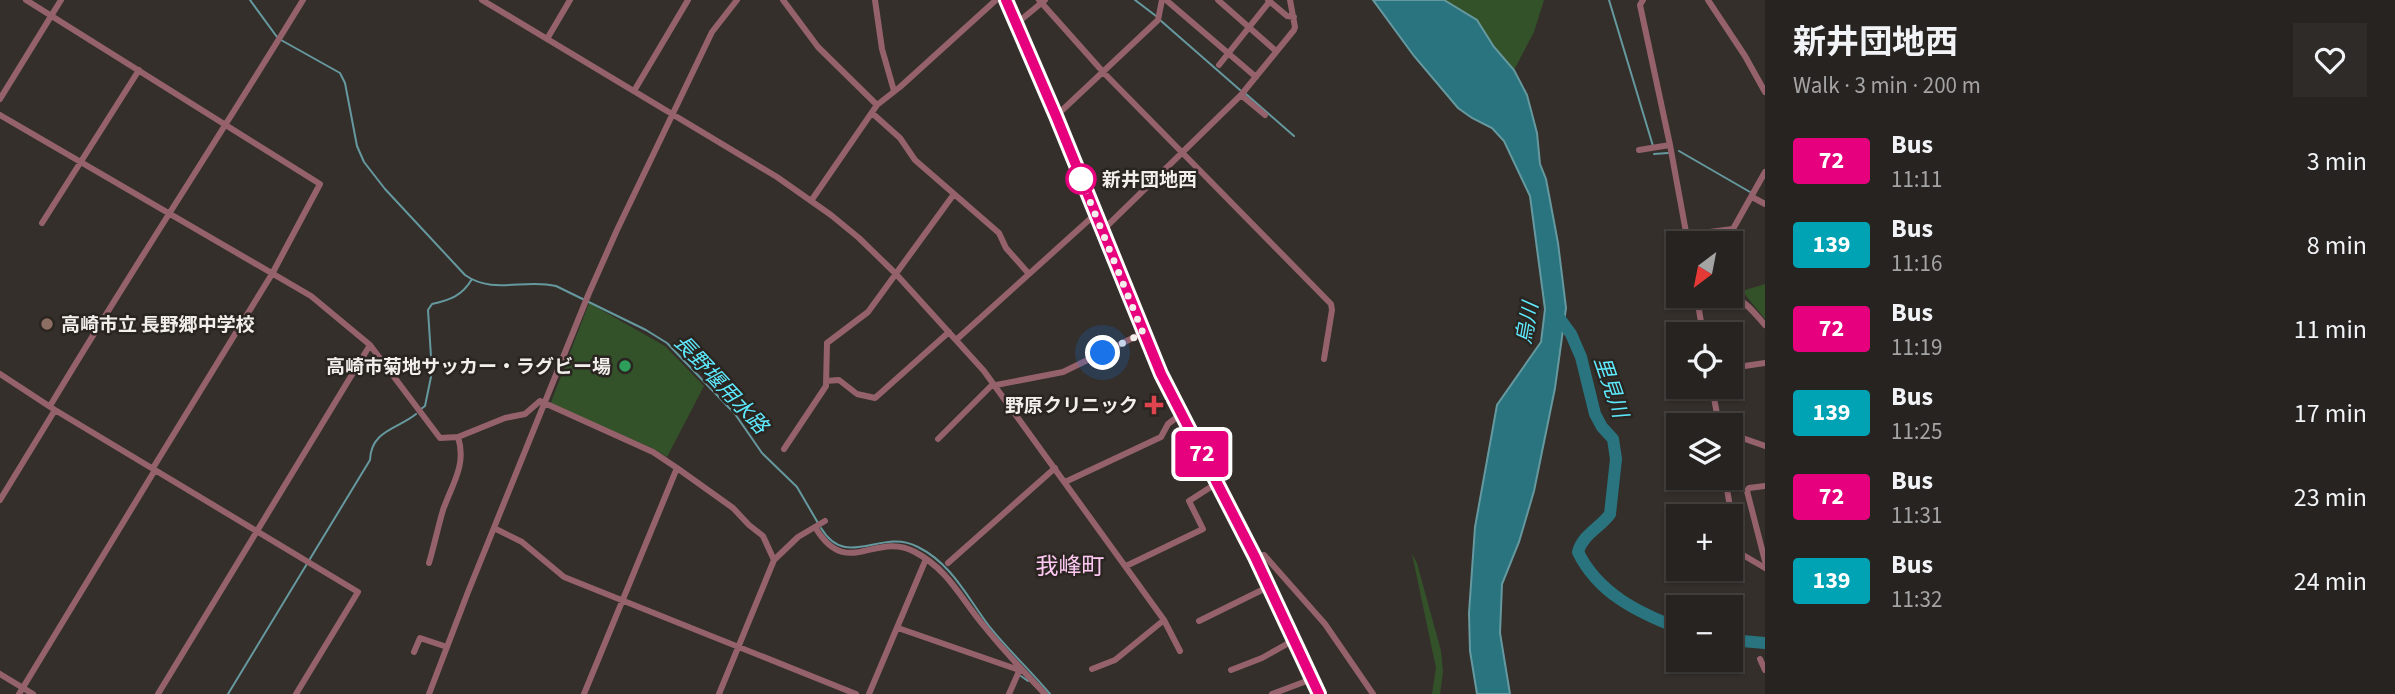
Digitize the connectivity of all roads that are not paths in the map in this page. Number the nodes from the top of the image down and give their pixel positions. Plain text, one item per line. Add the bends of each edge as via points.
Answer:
1 (26, 0) edge
2 (61, 0) edge
3 (303, 0) edge
4 (482, 0) edge
5 (570, 0) edge
6 (688, 0) edge
7 (737, 0) edge
8 (783, 0) edge
9 (875, 0) edge
10 (996, 0) edge
11 (1006, 0) edge
12 (1164, 0) edge
13 (1218, 0) edge
14 (1290, 0) edge
15 (1643, 0) edge
16 (1707, 0) edge
17 (1042, 1) edge
18 (1269, 1) edge
19 (51, 16) junction
20 (1294, 17) junction
21 (1016, 24) junction
22 (1249, 27) junction
23 (547, 39) junction
24 (1276, 51) junction
25 (1228, 53) junction
26 (1219, 65) dead end
27 (139, 70) junction
28 (1104, 73) junction
29 (1256, 77) junction
30 (634, 91) junction
31 (894, 91) junction
32 (1765, 92) edge
33 (1241, 95) junction
34 (0, 99) edge
35 (877, 105) junction
36 (872, 113) junction
37 (673, 114) junction
38 (0, 116) edge
39 (1056, 116) junction
40 (1265, 116) dead end
41 (226, 124) junction
42 (1670, 145) junction
43 (1639, 150) dead end
44 (1182, 153) junction
45 (80, 162) junction
46 (1765, 172) edge
47 (954, 194) junction
48 (1752, 197) junction
49 (811, 201) junction
50 (1765, 204) edge
51 (170, 215) junction
52 (1096, 216) junction
53 (42, 223) dead end
54 (1102, 229) junction
55 (1685, 231) edge
56 (1718, 231) edge
57 (272, 274) junction
58 (896, 274) junction
59 (1029, 274) junction
60 (1743, 300) edge
61 (1765, 325) edge
62 (949, 332) junction
63 (1143, 333) junction
64 (956, 340) junction
65 (370, 345) junction
66 (1324, 359) dead end
67 (1765, 363) edge
68 (1743, 366) edge
69 (0, 374) edge
70 (826, 382) junction
71 (995, 385) junction
72 (545, 404) junction
73 (52, 408) junction
74 (1181, 414) junction
75 (458, 437) junction
76 (1743, 438) edge
77 (938, 439) dead end
78 (1765, 446) edge
79 (1176, 448) dead end
80 (784, 449) dead end
81 (1207, 464) junction
82 (677, 468) junction
83 (1055, 468) junction
84 (154, 469) junction
85 (1065, 482) junction
86 (1217, 483) junction
87 (1765, 486) edge
88 (1727, 490) edge
89 (0, 500) edge
90 (494, 528) junction
91 (1761, 530) edge
92 (257, 532) junction
93 (1255, 557) junction
94 (926, 559) junction
95 (774, 560) junction
96 (1765, 561) edge
97 (429, 563) dead end
98 (948, 563) dead end
99 (1126, 566) junction
100 (1765, 568) edge
101 (1268, 587) junction
102 (623, 600) junction
103 (1164, 620) junction
104 (1199, 621) dead end
105 (898, 628) junction
106 (1294, 640) junction
107 (447, 647) junction
108 (737, 647) junction
109 (1180, 651) dead end
110 (414, 652) dead end
111 (1760, 659) dead end
112 (1020, 669) junction
113 (1092, 669) dead end
114 (1231, 670) dead end
115 (1765, 670) edge
116 (0, 674) edge
117 (1312, 679) junction
118 (21, 691) edge
119 (33, 694) edge
120 (158, 694) edge
121 (296, 694) edge
122 (429, 694) edge
123 (584, 694) edge
124 (719, 694) edge
125 (856, 694) edge
126 (869, 694) edge
127 (1009, 694) edge
128 (1045, 694) edge
129 (1272, 694) edge
130 (1319, 694) edge
131 (1373, 694) edge

1 - 19 street
2 - 19 street
3 - 41 street
4 - 23 street
5 - 23 street
6 - 30 street
7 - 37 street via 712,32
8 - 35 street via 818,47
9 - 31 street
10 - 31 street
11 - 21 main road
12 - 25 street
12 - 28 street via 1158,20
13 - 22 street
14 - 20 street
15 - 42 street via 1640,5
16 - 32 street
17 - 21 street
17 - 28 street
18 - 20 street
18 - 22 street
19 - 27 street
19 - 34 street
20 - 24 street via 1294,30
21 - 39 main road
22 - 24 street
22 - 25 street
23 - 30 street
24 - 29 street
25 - 26 street
25 - 29 street
27 - 41 street
27 - 45 street
28 - 39 street
28 - 44 street
29 - 33 street
30 - 37 street
31 - 35 street
33 - 40 street
33 - 44 street
35 - 36 street
36 - 47 street
36 - 49 street
37 - 49 street
37 - 72 street via 587,299
38 - 45 street
39 - 52 main road
41 - 51 street
41 - 57 street via 320,184
42 - 43 street
42 - 55 street
44 - 54 street
44 - 66 street via 1331,304
45 - 51 street
45 - 53 street
46 - 48 street
47 - 58 street
47 - 59 street via 999,233
48 - 50 street
48 - 56 street via 1734,229
49 - 58 street
51 - 57 street
51 - 73 street via 97,327
52 - 54 main road
52 - 59 street
54 - 63 main road
57 - 65 street via 310,296
57 - 84 street
58 - 62 street
58 - 70 street via 868,312 827,343
59 - 64 street
60 - 61 street
62 - 64 street
62 - 70 street via 875,398 857,394 839,380
63 - 71 street via 1063,372
63 - 74 main road
64 - 71 street
65 - 75 street via 436,434 445,439
65 - 92 street
67 - 68 street
69 - 73 street
70 - 80 street
71 - 77 street
71 - 83 street
72 - 75 street via 540,401 525,414
72 - 82 street via 653,452
72 - 90 street
73 - 84 street
73 - 89 street
74 - 81 main road
74 - 85 street via 1161,437
75 - 97 street via 461,464
76 - 78 street
79 - 81 street via 1196,467
81 - 86 main road
82 - 95 street via 763,536
82 - 102 street
83 - 85 street
83 - 98 street
84 - 92 street
84 - 118 street
85 - 99 street
86 - 93 main road
86 - 99 street via 1189,501 1203,529
87 - 91 street via 1747,491
88 - 100 street via 1738,552
90 - 102 street via 522,542 561,575
90 - 107 street
91 - 96 street
92 - 120 street
92 - 121 street via 358,592
93 - 101 main road
93 - 131 street via 1264,555 1315,612
94 - 95 street via 897,547 838,552 826,544 820,525 798,537
94 - 105 street
94 - 112 street via 951,581
95 - 108 street
99 - 103 street
101 - 104 street
101 - 106 main road
102 - 108 street
102 - 123 street
103 - 109 street
103 - 113 street via 1115,660
105 - 112 street
105 - 126 street
106 - 114 street
106 - 117 main road
107 - 110 street via 421,638
107 - 122 street
108 - 124 street
108 - 125 street
111 - 115 street
112 - 127 street
112 - 128 street
116 - 118 street
117 - 129 street
117 - 130 main road
118 - 119 street

